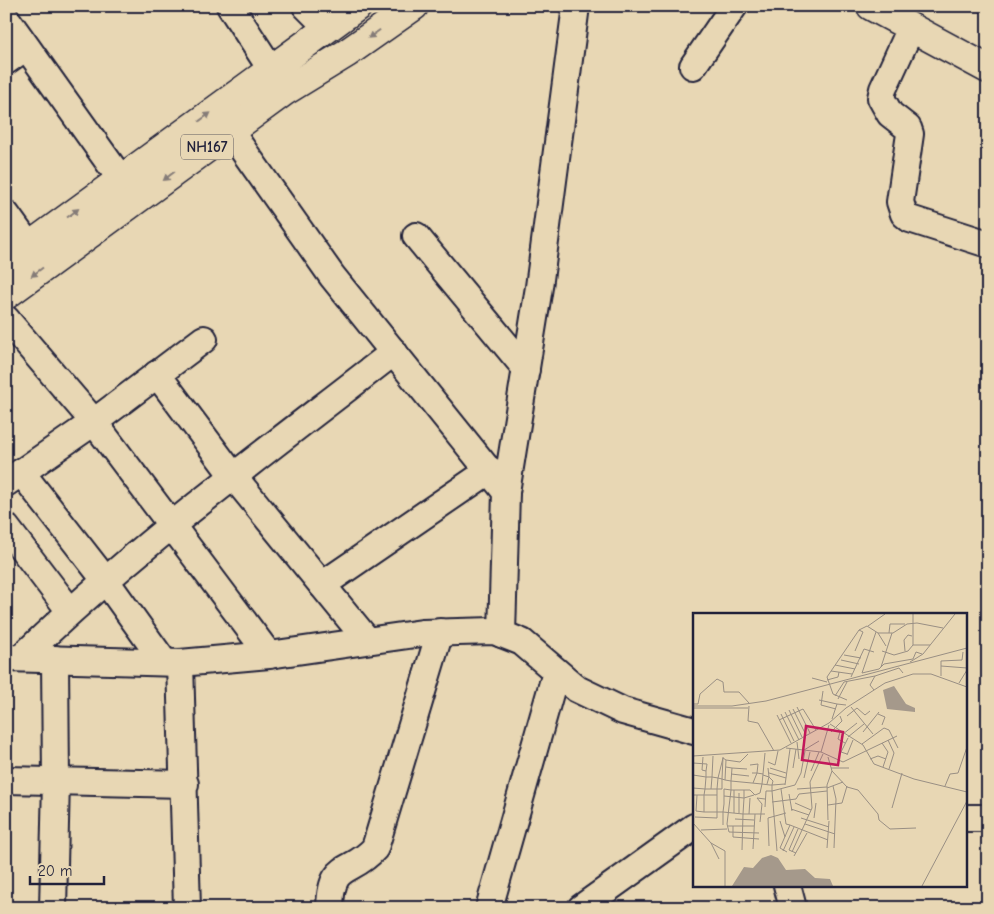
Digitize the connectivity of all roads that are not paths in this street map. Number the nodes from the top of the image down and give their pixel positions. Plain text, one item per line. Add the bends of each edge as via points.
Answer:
1 (230, 6) edge
2 (306, 6) edge
3 (358, 6) edge
4 (414, 6) edge
5 (576, 6) edge
6 (734, 6) edge
7 (872, 6) edge
8 (6, 18) edge
9 (328, 28) junction
10 (911, 28) junction
11 (16, 54) edge
12 (693, 66) dead end
13 (272, 69) junction
14 (988, 69) edge
15 (229, 130) junction
16 (120, 178) junction
17 (6, 214) edge
18 (416, 236) dead end
19 (988, 244) edge
20 (29, 246) junction
21 (6, 263) edge
22 (6, 295) edge
23 (6, 319) edge
24 (204, 339) dead end
25 (394, 352) junction
26 (526, 368) junction
27 (157, 374) junction
28 (94, 422) junction
29 (490, 470) junction
30 (234, 476) junction
31 (14, 477) edge
32 (506, 492) junction
33 (173, 526) junction
34 (6, 527) edge
35 (106, 581) junction
36 (322, 585) junction
37 (70, 611) junction
38 (440, 632) junction
39 (502, 634) junction
40 (366, 640) junction
41 (269, 655) junction
42 (14, 658) edge
43 (55, 659) junction
44 (172, 662) junction
45 (556, 672) junction
46 (693, 731) edge
47 (6, 780) edge
48 (56, 781) junction
49 (186, 784) junction
50 (966, 818) edge
51 (988, 818) edge
52 (693, 828) edge
53 (787, 886) edge
54 (52, 908) edge
55 (187, 908) edge
56 (330, 908) edge
57 (488, 908) edge
58 (581, 908) edge
59 (793, 908) edge

1 - 13 street
2 - 9 street
3 - 9 main road, NH167
4 -> 15 main road, NH167
5 - 26 street
6 - 12 street
7 - 10 main road
8 - 11 street
9 - 13 main road, NH167
10 - 14 main road
10 - 19 street via 881,98 890,114 908,128 910,134 900,202 904,214 910,219
11 - 16 street
16 -> 13 main road, NH167
15 -> 22 main road, NH167
15 - 25 street via 332,276
20 -> 16 main road, NH167
17 - 20 street
18 - 26 street
20 - 21 main road, NH167
23 - 28 street
24 - 27 street
25 - 29 street
25 - 30 street
26 - 32 street
27 - 28 street
27 - 30 street
28 - 31 street
28 - 33 street
29 - 32 street
29 - 36 street
30 - 33 street
30 - 36 street
31 - 35 street
32 - 39 street
33 - 35 street
33 - 41 street
34 - 37 street
35 - 37 street
35 - 44 street
36 - 40 street
37 - 42 street
38 - 39 street via 494,631
38 - 40 street
38 - 56 street via 375,848 366,858 338,873 332,881
39 - 45 street via 522,642
40 - 41 street
41 - 44 street
42 - 43 street
43 - 44 street
43 - 48 street
44 - 49 street
45 - 46 street via 577,689 623,711
45 - 57 street
47 - 48 street
48 - 49 street
48 - 54 street
49 - 55 street
50 - 51 street
52 - 58 street
53 - 59 street

